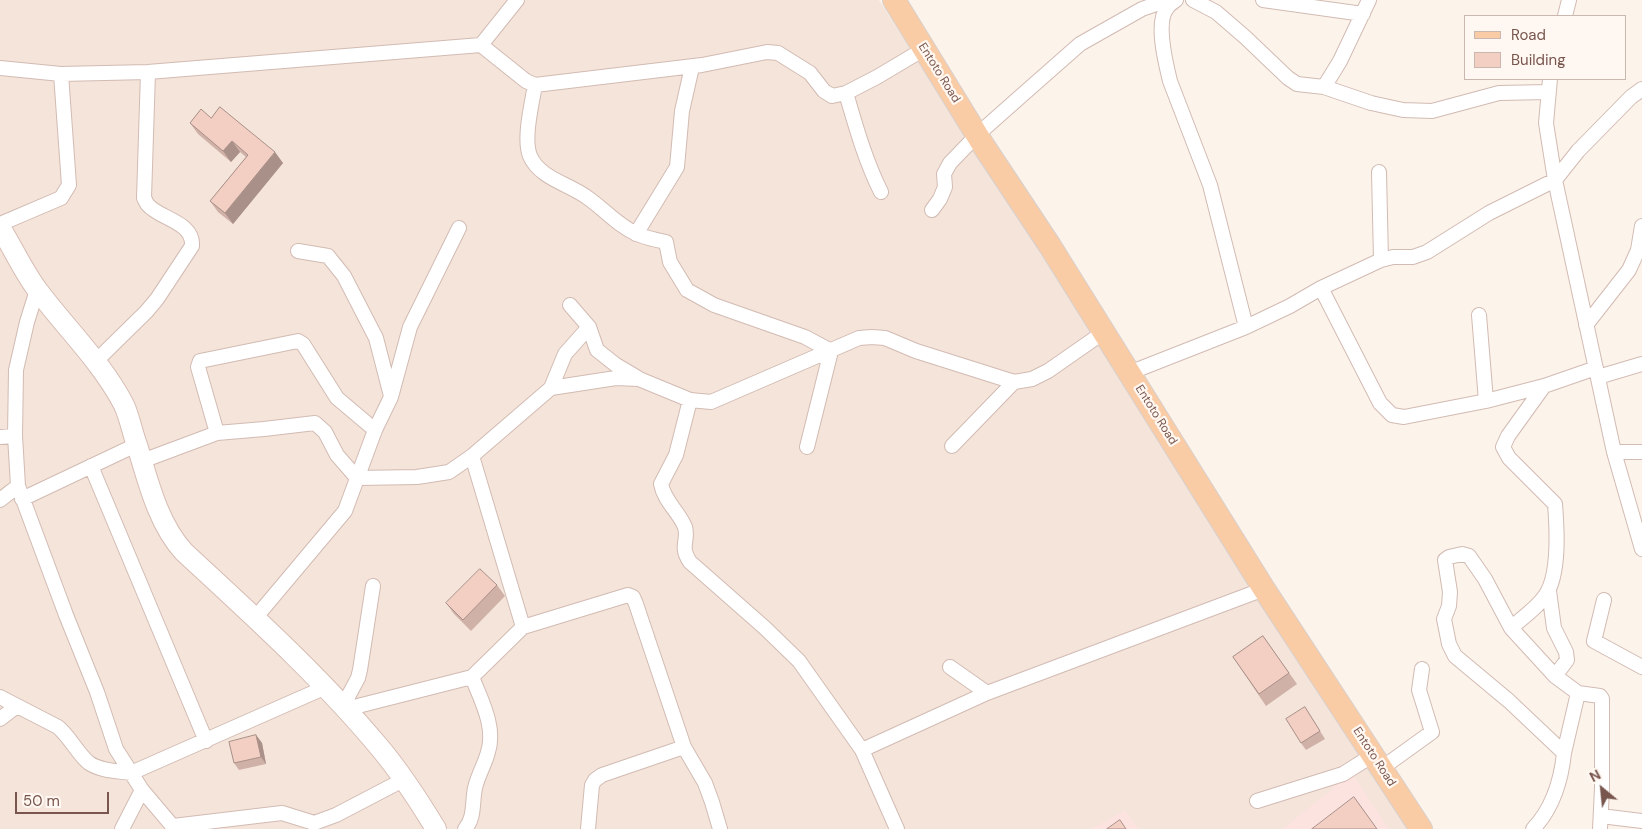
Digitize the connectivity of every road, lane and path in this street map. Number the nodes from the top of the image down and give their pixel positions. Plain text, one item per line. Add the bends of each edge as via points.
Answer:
1 (517, 0) edge
2 (894, 0) edge
3 (1168, 0) edge
4 (1176, 0) edge
5 (1193, 0) edge
6 (1263, 0) edge
7 (1370, 0) edge
8 (1569, 0) edge
9 (1363, 14) junction
10 (1565, 15) edge
11 (481, 45) junction
12 (924, 49) junction
13 (692, 67) junction
14 (0, 68) edge
15 (148, 72) junction
16 (61, 74) junction
17 (535, 85) junction
18 (1549, 86) edge
19 (1324, 87) junction
20 (1642, 89) edge
21 (846, 93) junction
22 (978, 135) junction
23 (1380, 172) dead end
24 (1555, 180) junction
25 (881, 192) dead end
26 (932, 210) dead end
27 (0, 226) edge
28 (1642, 226) edge
29 (459, 228) dead end
30 (636, 234) junction
31 (298, 251) dead end
32 (1381, 260) junction
33 (1321, 288) junction
34 (37, 290) junction
35 (570, 305) dead end
36 (1479, 314) dead end
37 (1586, 325) junction
38 (589, 327) junction
39 (1246, 327) junction
40 (1104, 332) junction
41 (831, 351) junction
42 (95, 362) junction
43 (1642, 364) edge
44 (1597, 372) junction
45 (1129, 373) junction
46 (638, 378) junction
47 (1014, 382) junction
48 (1544, 386) junction
49 (551, 388) junction
50 (391, 397) junction
51 (690, 400) junction
52 (1486, 401) junction
53 (375, 430) junction
54 (217, 433) junction
55 (15, 436) junction
56 (0, 437) edge
57 (952, 446) dead end
58 (807, 447) dead end
59 (1614, 452) junction
60 (1642, 452) edge
61 (139, 453) junction
62 (472, 456) junction
63 (91, 466) junction
64 (357, 478) junction
65 (20, 493) junction
66 (0, 500) edge
67 (1642, 549) edge
68 (373, 586) dead end
69 (1264, 589) junction
70 (1549, 591) junction
71 (1604, 600) dead end
72 (256, 618) junction
73 (523, 627) junction
74 (1510, 628) junction
75 (950, 666) dead end
76 (1642, 667) edge
77 (1422, 668) dead end
78 (1555, 676) junction
79 (472, 677) junction
80 (326, 687) junction
81 (987, 693) junction
82 (1578, 693) junction
83 (0, 697) edge
84 (17, 706) junction
85 (344, 708) junction
86 (0, 719) edge
87 (206, 741) junction
88 (684, 747) junction
89 (862, 750) junction
90 (1564, 753) junction
91 (1377, 762) junction
92 (131, 773) junction
93 (403, 780) junction
94 (142, 790) junction
95 (1257, 801) dead end
96 (1642, 821) edge
97 (1600, 822) edge
98 (174, 828) edge
99 (122, 829) edge
100 (436, 829) edge
101 (465, 829) edge
102 (588, 829) edge
103 (720, 829) edge
104 (897, 829) edge
105 (1420, 829) edge
106 (1533, 829) edge

1 - 11 street
2 - 12 main road, Entoto Road
3 - 22 street via 1142,9 1080,44
4 - 39 street via 1166,8 1163,17 1168,74 1210,185
5 - 19 street via 1216,12 1297,84
6 - 9 street
7 - 9 street
8 - 10 street
9 - 19 street
11 - 15 street
11 - 17 street via 526,82
12 - 21 street
12 - 22 main road, Entoto Road
13 - 17 street
13 - 21 street via 754,53 778,52 810,73 832,96
13 - 30 street via 682,111 677,167
14 - 16 street
15 - 16 street
15 - 42 street via 144,198 148,206 177,222 190,234 192,246 157,299
16 - 27 street via 69,185 61,198
17 - 30 street via 528,128 530,155 536,165
18 - 19 street via 1499,93 1432,111 1403,110 1371,103
18 - 24 street via 1546,123
20 - 24 street via 1578,151
21 - 25 street via 871,172
22 - 26 street via 946,168 945,187
22 - 40 main road, Entoto Road
23 - 32 street
24 - 32 street via 1489,213 1427,252 1413,257
24 - 37 street
27 - 34 street
28 - 37 street via 1638,250 1629,270
29 - 50 street via 410,327
30 - 41 street via 666,242 670,262 687,290 714,305 805,336
31 - 50 street via 328,256 344,276 376,338
32 - 33 street
33 - 39 street
33 - 52 street via 1380,403 1392,414 1404,417
34 - 42 street
34 - 55 street via 18,360
35 - 38 street
36 - 52 street
37 - 44 street
38 - 46 street via 596,350
38 - 49 street via 565,354
39 - 45 street
40 - 45 main road, Entoto Road
40 - 47 street via 1048,372
41 - 47 street via 859,338 885,338
41 - 51 street via 711,402
41 - 58 street
42 - 61 street via 123,404
43 - 44 street
44 - 48 street
44 - 59 street
45 - 69 main road, Entoto Road
46 - 49 street via 616,378
46 - 51 street
47 - 57 street
48 - 52 street
48 - 70 street via 1503,447 1508,458 1554,504 1557,556
49 - 62 street
50 - 53 street
51 - 89 street via 674,460 661,484 685,527 686,556 799,661
53 - 54 street via 338,398 298,341 200,361 198,367
53 - 64 street
54 - 61 street
54 - 64 street via 315,423
55 - 56 street
55 - 65 street
59 - 60 street
59 - 67 street
61 - 63 street
61 - 72 street via 174,541
62 - 64 street via 449,472 417,477
62 - 73 street
63 - 65 street
63 - 87 street
64 - 72 street via 345,511
65 - 66 street
65 - 92 street via 116,749
68 - 85 street via 360,670
69 - 81 street
69 - 91 main road, Entoto Road
70 - 74 street
70 - 78 street via 1554,628 1567,660
71 - 76 street via 1594,642
72 - 80 street
73 - 79 street
73 - 88 street via 623,595 633,597
74 - 78 street
74 - 90 street via 1485,579 1469,556 1462,554 1445,560 1450,592 1444,619 1455,656
75 - 81 street
77 - 91 street via 1419,690 1432,732
78 - 82 street
79 - 85 street
79 - 101 street via 489,722 490,745
80 - 85 street
80 - 87 street
81 - 89 street
82 - 90 street
82 - 97 street via 1602,699
83 - 84 street
84 - 86 street
84 - 92 street via 66,733 90,763 105,770
85 - 93 street via 381,749
87 - 92 street
88 - 102 street via 595,780
88 - 103 street via 705,783
89 - 104 street
90 - 106 street via 1562,776 1551,804
91 - 95 street
91 - 105 main road, Entoto Road
92 - 94 street
93 - 98 street via 336,815 314,822 282,813
93 - 100 street
94 - 98 street
94 - 99 street
96 - 97 street

